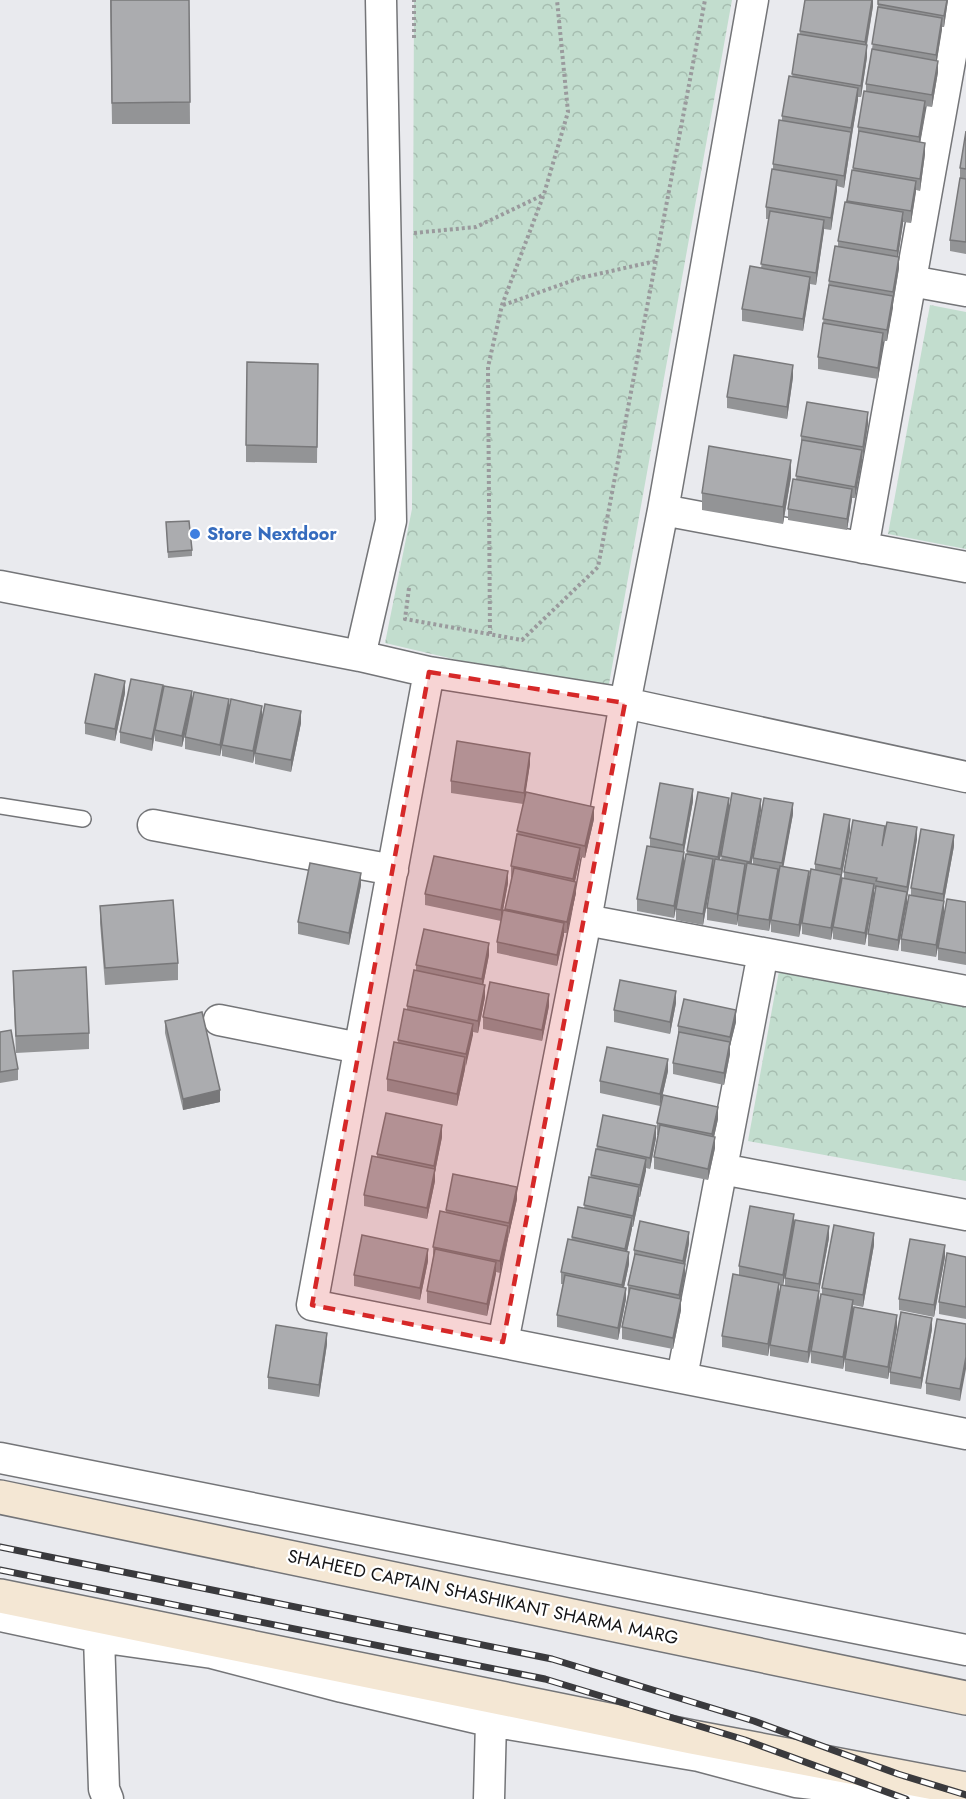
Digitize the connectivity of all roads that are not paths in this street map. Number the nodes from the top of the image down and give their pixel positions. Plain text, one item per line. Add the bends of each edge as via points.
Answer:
1 (381, 0) edge
2 (753, 0) edge
3 (961, 0) edge
4 (956, 81) edge
5 (911, 281) junction
6 (966, 291) edge
7 (663, 510) junction
8 (862, 548) junction
9 (966, 567) edge
10 (0, 586) edge
11 (360, 657) junction
12 (429, 672) junction
13 (625, 703) junction
14 (966, 777) edge
15 (0, 806) edge
16 (83, 819) dead end
17 (153, 825) dead end
18 (393, 870) junction
19 (586, 920) junction
20 (763, 953) junction
21 (966, 991) edge
22 (219, 1020) dead end
23 (359, 1048) junction
24 (722, 1169) junction
25 (966, 1215) edge
26 (502, 1342) junction
27 (682, 1377) junction
28 (966, 1434) edge
29 (0, 1458) edge
30 (0, 1497) edge
31 (0, 1596) edge
32 (0, 1616) edge
33 (99, 1637) junction
34 (966, 1650) edge
35 (966, 1698) edge
36 (491, 1721) junction
37 (966, 1789) edge
38 (108, 1799) edge
39 (489, 1799) edge
40 (937, 1799) edge

1 - 11 street via 391,521
2 - 7 street
3 - 4 street
4 - 5 street
5 - 6 street
5 - 8 street
7 - 8 street
7 - 13 street
8 - 9 street
10 - 11 street
11 - 12 street
12 - 13 street
12 - 18 street
13 - 14 street
13 - 19 street
15 - 16 lane
17 - 18 street
18 - 23 street
19 - 20 street
19 - 26 street
20 - 21 street
20 - 24 street
22 - 23 street
23 - 26 street via 312,1305
24 - 25 street
24 - 27 street
26 - 27 street
27 - 28 street
29 - 34 street
30 - 35 main road, SHAHEED CAPTAIN SHASHIKANT SHARMA MARG
31 - 37 main road
32 - 33 street
33 - 36 street via 212,1653
33 - 38 street via 104,1789
36 - 39 street
36 - 40 street via 699,1756 796,1782

